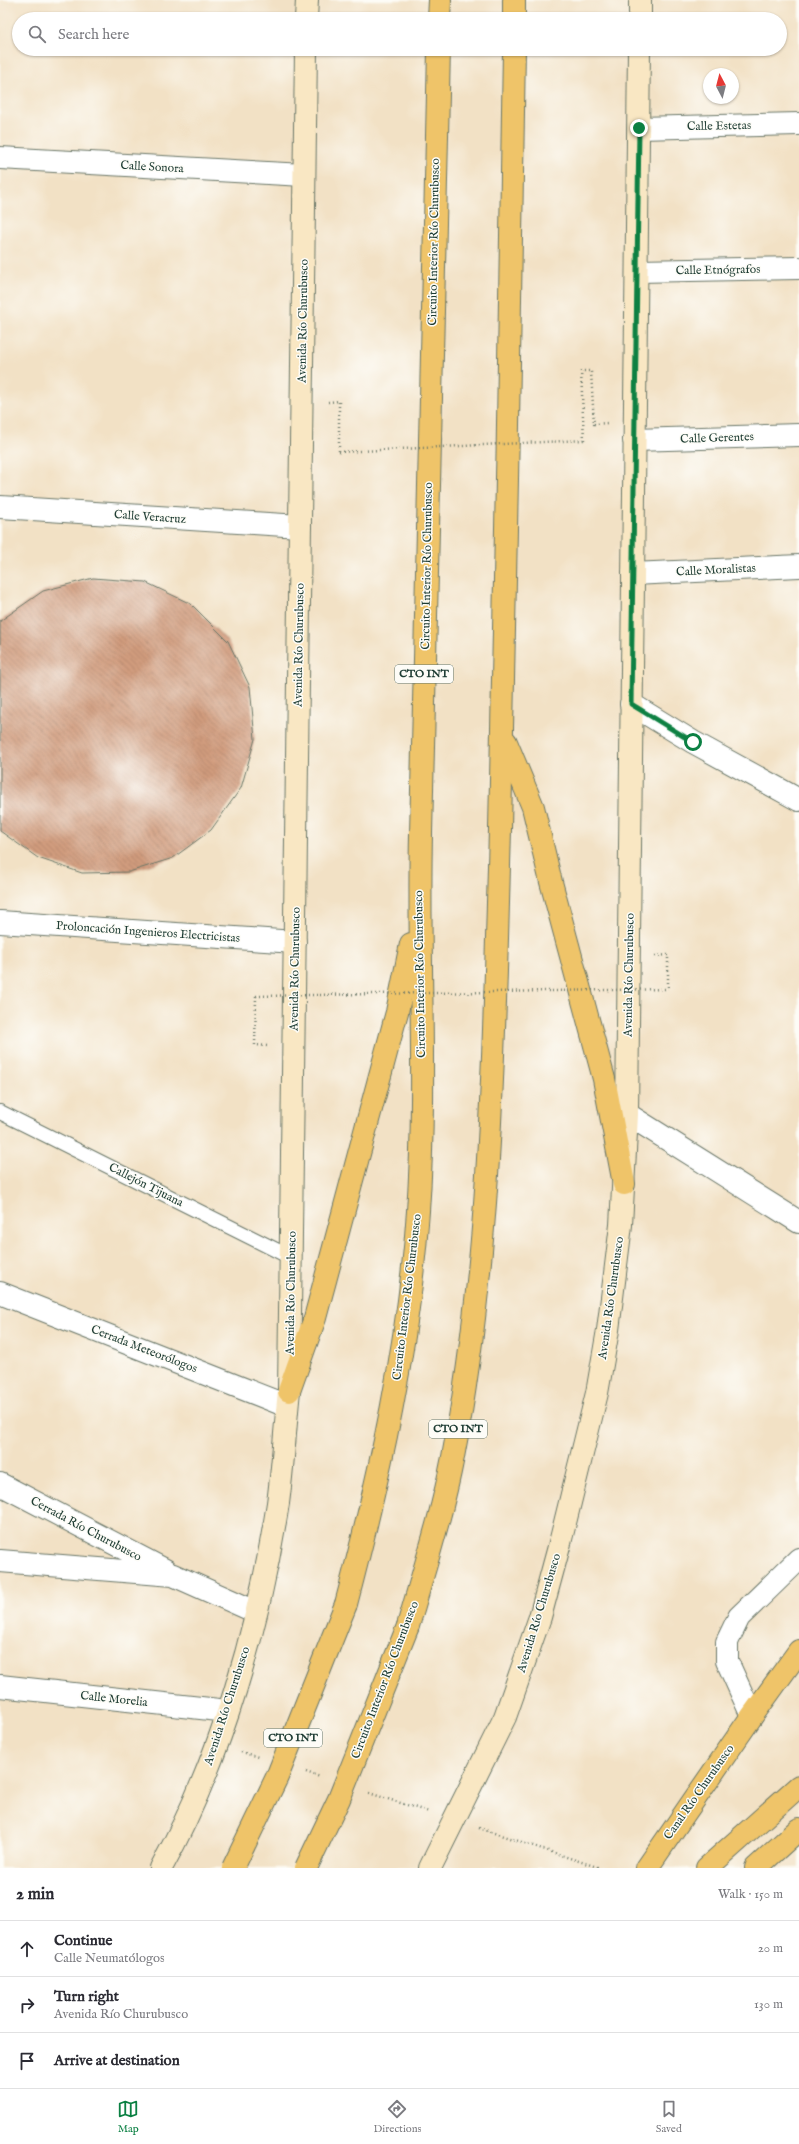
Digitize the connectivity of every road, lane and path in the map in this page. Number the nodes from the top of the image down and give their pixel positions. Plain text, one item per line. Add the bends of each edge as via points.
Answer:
1 (307, 0) edge
2 (440, 0) edge
3 (514, 0) edge
4 (640, 0) edge
5 (306, 12) edge
6 (439, 12) edge
7 (514, 12) edge
8 (640, 12) edge
9 (306, 56) edge
10 (439, 56) edge
11 (514, 56) edge
12 (640, 56) edge
13 (799, 124) edge
14 (639, 128) junction
15 (0, 158) edge
16 (304, 175) junction
17 (799, 268) edge
18 (637, 271) junction
19 (635, 430) junction
20 (799, 436) edge
21 (339, 452) dead end
22 (0, 508) edge
23 (300, 526) junction
24 (799, 566) edge
25 (633, 574) junction
26 (631, 704) junction
27 (503, 734) junction
28 (799, 800) edge
29 (419, 903) junction
30 (0, 922) edge
31 (296, 942) junction
32 (668, 955) dead end
33 (255, 1045) dead end
34 (0, 1112) edge
35 (627, 1114) junction
36 (624, 1184) junction
37 (799, 1222) edge
38 (292, 1258) junction
39 (0, 1293) edge
40 (288, 1398) junction
41 (0, 1484) edge
42 (799, 1559) edge
43 (0, 1561) edge
44 (173, 1575) junction
45 (256, 1612) junction
46 (799, 1651) edge
47 (0, 1686) edge
48 (228, 1711) junction
49 (752, 1716) junction
50 (216, 1744) junction
51 (261, 1758) dead end
52 (298, 1770) dead end
53 (321, 1777) dead end
54 (799, 1786) edge
55 (366, 1792) dead end
56 (456, 1820) junction
57 (799, 1829) edge
58 (161, 1868) edge
59 (233, 1868) edge
60 (306, 1868) edge
61 (430, 1868) edge
62 (600, 1868) edge
63 (647, 1868) edge
64 (707, 1868) edge
65 (756, 1868) edge

1 - 5 main road
2 - 6 main road
3 - 7 main road
4 - 8 main road
9 - 16 main road, Avenida Río Churubusco
10 - 29 main road, Circuito Interior Río Churubusco / CTO INT
11 - 27 main road, Circuito Interior Río Churubusco / CTO INT
12 - 14 main road, Avenida Río Churubusco
13 - 14 street, Calle Estetas
14 - 18 main road, Avenida Río Churubusco
15 - 16 street, Calle Sonora
16 - 23 main road, Avenida Río Churubusco
17 - 18 street, Calle Etnógrafos
18 - 19 main road, Avenida Río Churubusco
19 - 20 street, Calle Gerentes
19 - 21 path, bridge via 594,424 590,370 581,371 584,440
19 - 25 main road, Avenida Río Churubusco
22 - 23 street, Calle Veracruz
23 - 31 main road, Avenida Río Churubusco
24 - 25 street, Calle Moralistas
25 - 26 main road, Avenida Río Churubusco
26 - 28 street via 693,742
26 - 35 main road, Avenida Río Churubusco
27 - 36 main road via 533,807 604,1079
27 - 60 main road, Circuito Interior Río Churubusco / CTO INT, bridge via 493,1052 483,1226 468,1370 452,1461 408,1626 339,1799
29 - 40 main road via 395,1019 315,1318
29 - 59 main road, Circuito Interior Río Churubusco / CTO INT, bridge via 422,1144 409,1298 394,1397 369,1516 346,1604 277,1777
30 - 31 street, Proloncación Ingenieros Electricistas
31 - 38 main road, Avenida Río Churubusco
32 - 33 path, bridge via 668,989 256,996
34 - 38 lane, Callejón Tijuana
35 - 36 main road, Avenida Río Churubusco
35 - 37 street
36 - 56 main road, Avenida Río Churubusco via 616,1276 597,1393 560,1543 540,1617 505,1717
38 - 40 main road, Avenida Río Churubusco
39 - 40 street, Cerrada Meteorólogos
40 - 45 main road, Avenida Río Churubusco via 277,1503
41 - 44 street, Cerrada Río Churubusco
42 - 49 street via 739,1617 726,1642 727,1661
43 - 44 street, Cerrada Río Churubusco
44 - 45 street, Cerrada Río Churubusco
45 - 48 main road, Avenida Río Churubusco
46 - 49 main road, Canal Río Churubusco
47 - 48 street, Calle Morelia
48 - 50 main road, Avenida Río Churubusco
49 - 63 main road, Canal Río Churubusco
50 - 51 path
50 - 58 main road, Avenida Río Churubusco via 200,1787
52 - 53 path
54 - 64 main road
55 - 56 path
56 - 61 main road, Avenida Río Churubusco
56 - 62 path
57 - 65 main road

